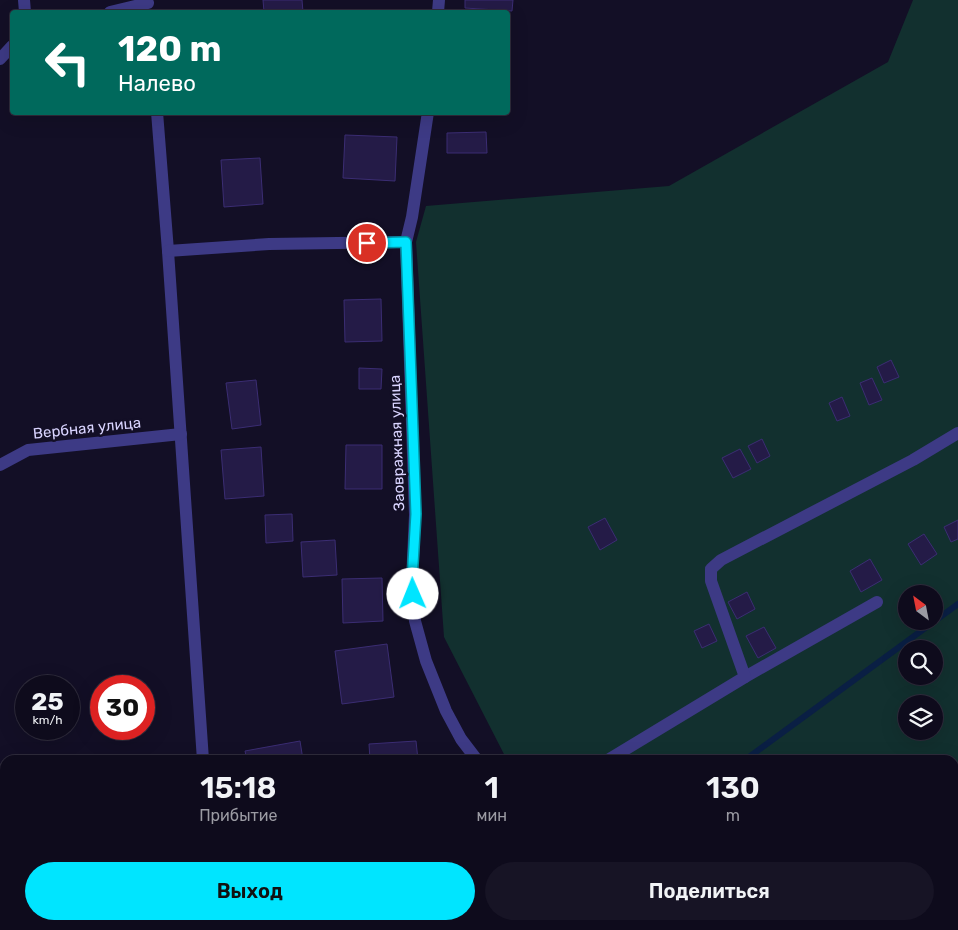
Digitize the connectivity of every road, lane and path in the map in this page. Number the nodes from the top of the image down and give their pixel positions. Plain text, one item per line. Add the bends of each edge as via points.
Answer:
1 (148, 5) edge
2 (121, 10) edge
3 (10, 48) edge
4 (0, 59) edge
5 (157, 115) edge
6 (428, 115) edge
7 (406, 242) junction
8 (168, 251) junction
9 (958, 433) edge
10 (180, 434) junction
11 (0, 465) edge
12 (877, 602) dead end
13 (745, 677) junction
14 (203, 755) edge
15 (473, 755) edge
16 (616, 755) edge

1 - 2 street
3 - 4 street
5 - 8 street
6 - 7 street, Заовражная улица
7 - 8 street via 269,244
7 - 15 street, Заовражная улица via 416,514 412,580 416,621 426,661 446,711
8 - 10 street
9 - 13 street via 913,460 721,560 711,569 711,580
10 - 11 street, Вербная улица via 28,450
10 - 14 street
12 - 13 street
13 - 16 street

